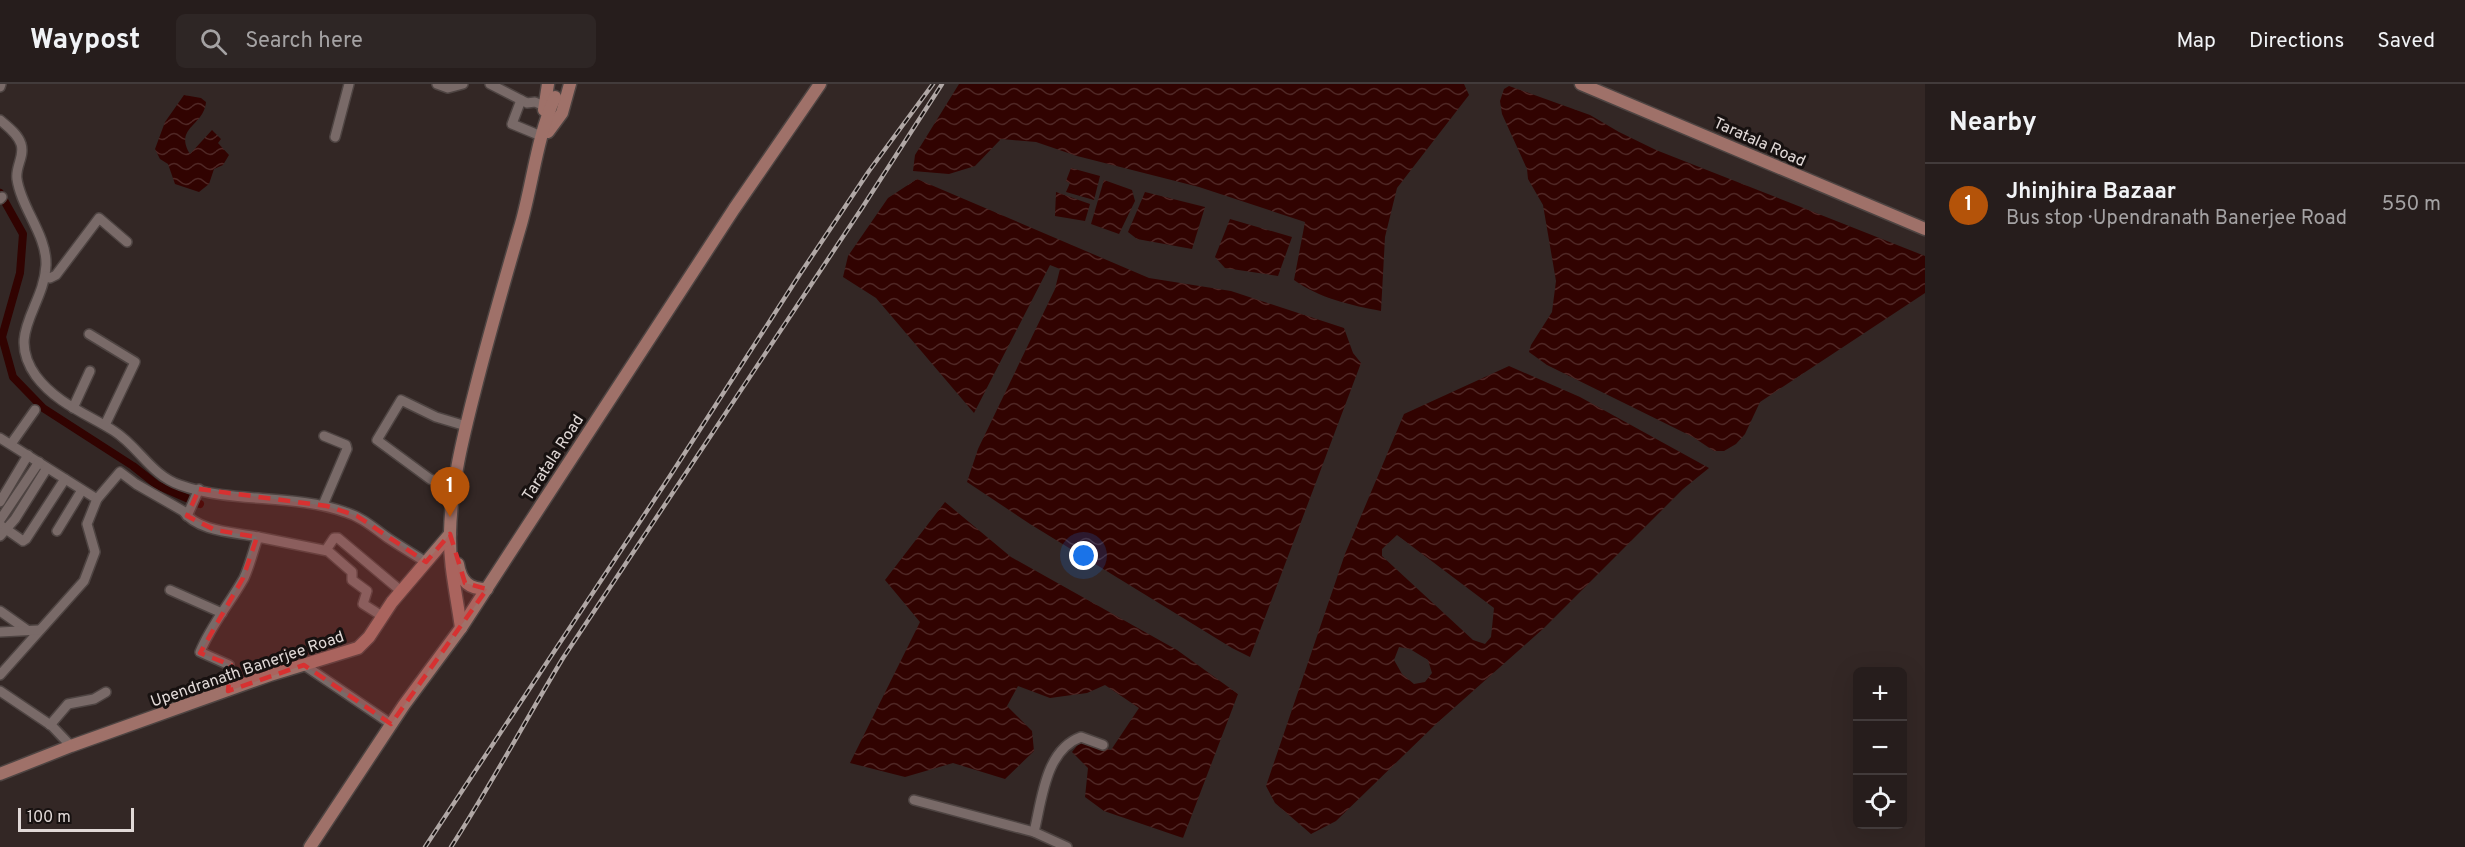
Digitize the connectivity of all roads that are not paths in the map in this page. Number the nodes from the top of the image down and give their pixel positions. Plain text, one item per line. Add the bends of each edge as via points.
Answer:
1 (349, 84) edge
2 (437, 84) edge
3 (463, 84) edge
4 (490, 84) edge
5 (570, 84) edge
6 (820, 84) edge
7 (1581, 84) edge
8 (554, 88) edge
9 (521, 100) junction
10 (544, 106) junction
11 (0, 120) edge
12 (544, 131) junction
13 (335, 137) dead end
14 (1925, 229) edge
15 (127, 243) dead end
16 (45, 276) junction
17 (89, 333) dead end
18 (90, 371) dead end
19 (74, 408) junction
20 (35, 410) dead end
21 (105, 425) junction
22 (466, 426) junction
23 (324, 436) dead end
24 (0, 438) edge
25 (11, 444) junction
26 (28, 455) junction
27 (43, 465) junction
28 (65, 479) junction
29 (199, 489) junction
30 (454, 489) junction
31 (82, 490) junction
32 (97, 499) junction
33 (2, 503) edge
34 (323, 505) junction
35 (187, 516) junction
36 (0, 520) edge
37 (2, 530) edge
38 (57, 531) dead end
39 (258, 537) junction
40 (453, 537) junction
41 (326, 550) junction
42 (426, 562) junction
43 (170, 590) dead end
44 (487, 590) junction
45 (401, 591) junction
46 (0, 611) edge
47 (222, 613) junction
48 (382, 616) junction
49 (461, 628) junction
50 (27, 630) junction
51 (39, 630) junction
52 (0, 632) edge
53 (304, 665) junction
54 (0, 675) edge
55 (0, 691) edge
56 (228, 691) junction
57 (106, 692) dead end
58 (391, 724) junction
59 (50, 725) junction
60 (1103, 745) dead end
61 (71, 746) junction
62 (0, 774) edge
63 (914, 800) dead end
64 (1034, 832) junction
65 (310, 847) edge
66 (1067, 847) edge

1 - 13 street
2 - 3 street via 448,88
4 - 9 street
5 - 12 street via 562,113
6 - 44 street, Taratala Road via 734,209
7 - 14 street, Taratala Road
8 - 10 street
8 - 12 street
9 - 10 street
9 - 12 street via 512,124
10 - 12 street
11 - 16 street via 21,144 16,179 45,254
12 - 22 street
12 - 40 street via 474,418
15 - 16 street via 99,218 56,275
16 - 19 street via 29,317 23,347 51,394
17 - 21 street via 135,362
18 - 19 street
19 - 21 street
20 - 25 street
21 - 29 street via 165,478
22 - 30 street
22 - 30 street via 401,400 377,440 430,478
23 - 34 street via 347,449
24 - 25 street
25 - 26 street
26 - 27 street
26 - 33 street
27 - 28 street
27 - 33 street
27 - 37 street
28 - 31 street
28 - 37 street via 26,539
29 - 34 street via 229,496
29 - 35 street
30 - 40 street
31 - 32 street
31 - 38 street
32 - 35 street via 120,472
32 - 51 street via 87,524 96,550 90,567 78,588
33 - 36 street
34 - 42 street via 357,516
35 - 39 street via 214,530
39 - 41 street
39 - 47 street via 243,578
40 - 42 street, Upendranath Banerjee Road
40 - 44 street via 465,583
40 - 49 street via 453,572
41 - 45 street via 338,537
41 - 48 street via 367,591 363,604
42 - 45 street, Upendranath Banerjee Road
43 - 47 street
44 - 49 street, Taratala Road
45 - 48 street, Upendranath Banerjee Road
46 - 50 street
47 - 56 street via 200,653 229,665
48 - 53 street, Upendranath Banerjee Road via 358,648
49 - 58 street, Taratala Road
50 - 51 street
50 - 52 street
51 - 54 street
53 - 56 street, Upendranath Banerjee Road
53 - 58 street
55 - 59 street
56 - 61 street, Upendranath Banerjee Road
57 - 59 street via 94,699 68,704
58 - 65 street, Taratala Road
59 - 61 street
60 - 64 street via 1081,737 1054,761
61 - 62 street, Upendranath Banerjee Road
63 - 64 street
64 - 66 street

